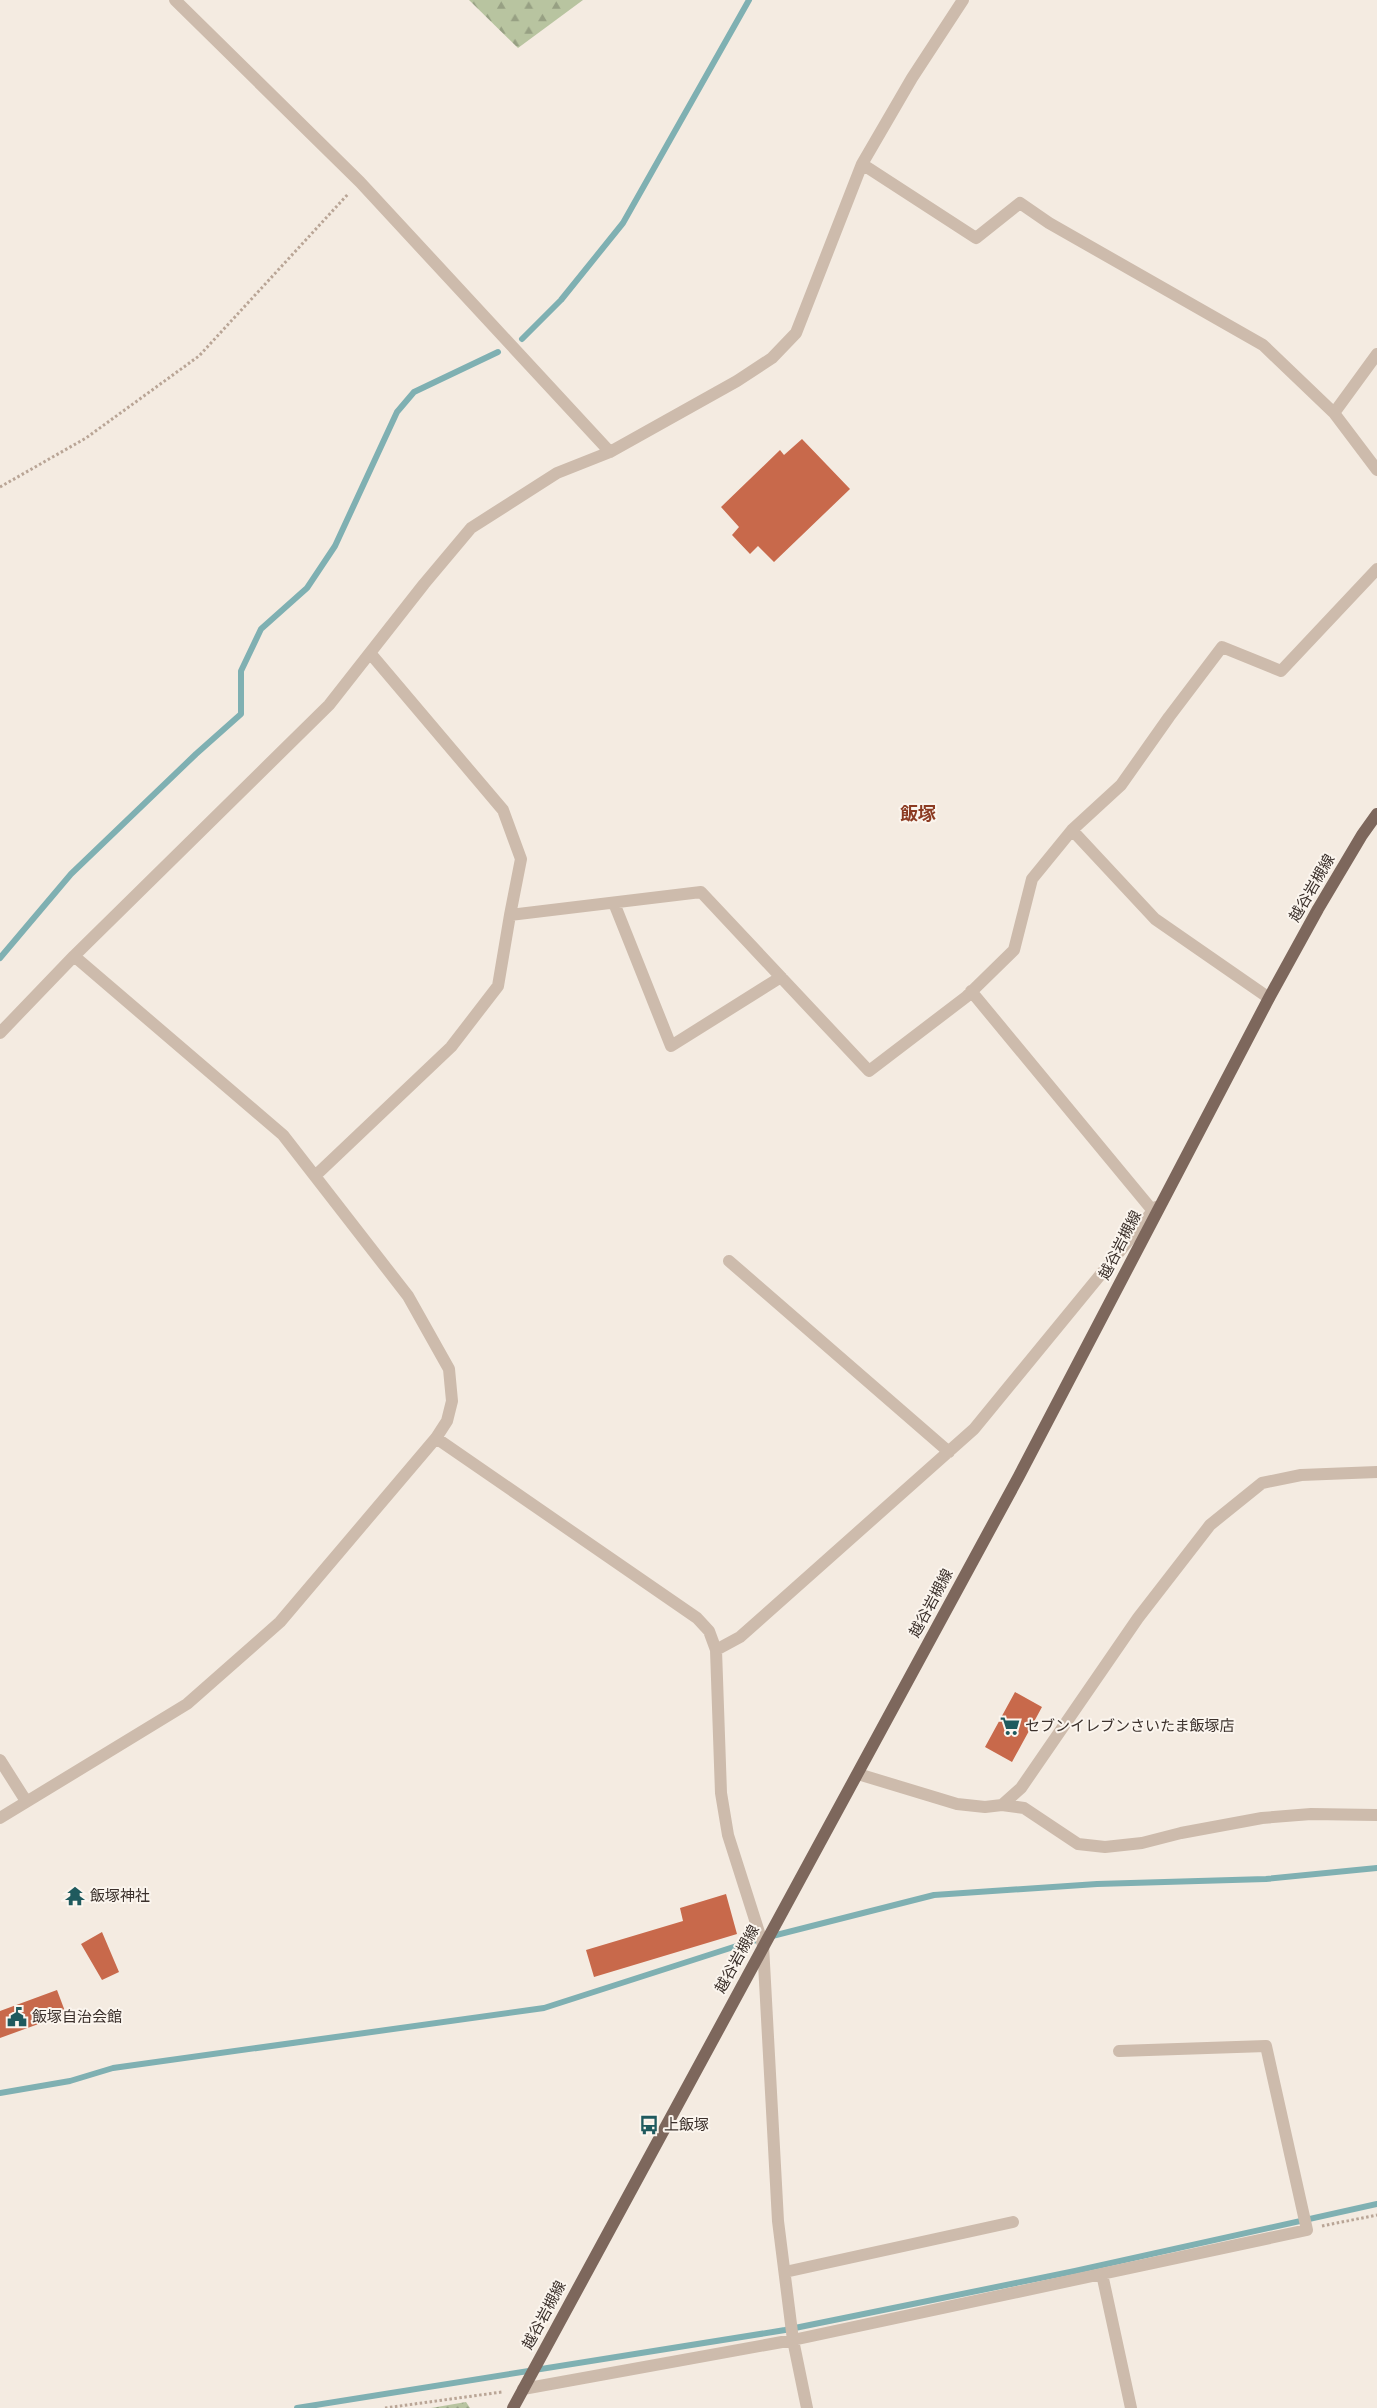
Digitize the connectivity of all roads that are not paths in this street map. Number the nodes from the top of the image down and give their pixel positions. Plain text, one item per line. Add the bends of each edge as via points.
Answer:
1 (175, 0) edge
2 (964, 0) edge
3 (862, 164) junction
4 (1377, 354) edge
5 (1334, 413) junction
6 (610, 452) junction
7 (1377, 470) edge
8 (1377, 569) edge
9 (370, 653) junction
10 (1377, 814) edge
11 (1072, 830) junction
12 (614, 903) junction
13 (510, 915) junction
14 (74, 956) junction
15 (781, 977) junction
16 (971, 991) junction
17 (1269, 998) junction
18 (0, 1033) edge
19 (315, 1176) junction
20 (1162, 1200) junction
21 (1153, 1211) junction
22 (729, 1261) dead end
23 (436, 1438) junction
24 (949, 1452) junction
25 (1377, 1472) edge
26 (716, 1650) junction
27 (0, 1760) edge
28 (858, 1774) junction
29 (26, 1801) junction
30 (1002, 1805) junction
31 (1377, 1815) edge
32 (0, 1818) edge
33 (763, 1945) junction
34 (1119, 2051) dead end
35 (1013, 2222) dead end
36 (785, 2272) junction
37 (1102, 2274) junction
38 (793, 2340) junction
39 (523, 2390) junction
40 (513, 2408) edge
41 (807, 2408) edge
42 (1131, 2408) edge

1 - 6 street via 360,182
2 - 3 street via 931,48
3 - 5 street via 976,238 1020,203 1049,223 1263,345
3 - 6 street via 796,333 772,358 737,381
4 - 5 street
5 - 7 street
6 - 9 street via 556,473 471,528
8 - 11 street via 1281,671 1222,647 1121,785
9 - 13 street via 503,810 521,859
9 - 14 street via 329,705
10 - 17 main road, 越谷岩槻線 via 1318,909
11 - 16 street via 1032,879 1014,950
11 - 17 street via 1155,919
12 - 13 street
12 - 15 street via 701,892
12 - 15 street via 671,1046
13 - 19 street via 498,986 451,1047
14 - 18 street
14 - 19 street via 283,1135
15 - 16 street via 869,1071
16 - 21 street
17 - 20 main road, 越谷岩槻線
19 - 23 street via 408,1296 449,1369 452,1401 447,1421
20 - 21 street
20 - 28 main road, 越谷岩槻線 via 1019,1476
21 - 24 street via 974,1430
22 - 24 street
23 - 26 street via 697,1618 709,1631
23 - 29 street via 273,1629 187,1704
24 - 26 street via 740,1637
25 - 30 street via 1301,1475 1262,1483 1210,1525 1138,1618 1022,1788
26 - 33 street via 722,1793 728,1835
27 - 29 street
28 - 30 street via 957,1804
28 - 33 main road, 越谷岩槻線
29 - 32 street
30 - 31 street via 1024,1808 1078,1844 1105,1847 1142,1843 1262,1818 1311,1814
33 - 36 street via 778,2222
33 - 39 main road, 越谷岩槻線
34 - 37 street via 1266,2046 1307,2230
35 - 36 street
36 - 38 street
37 - 38 street
37 - 42 street
38 - 39 street
38 - 41 street
39 - 40 main road, 越谷岩槻線

